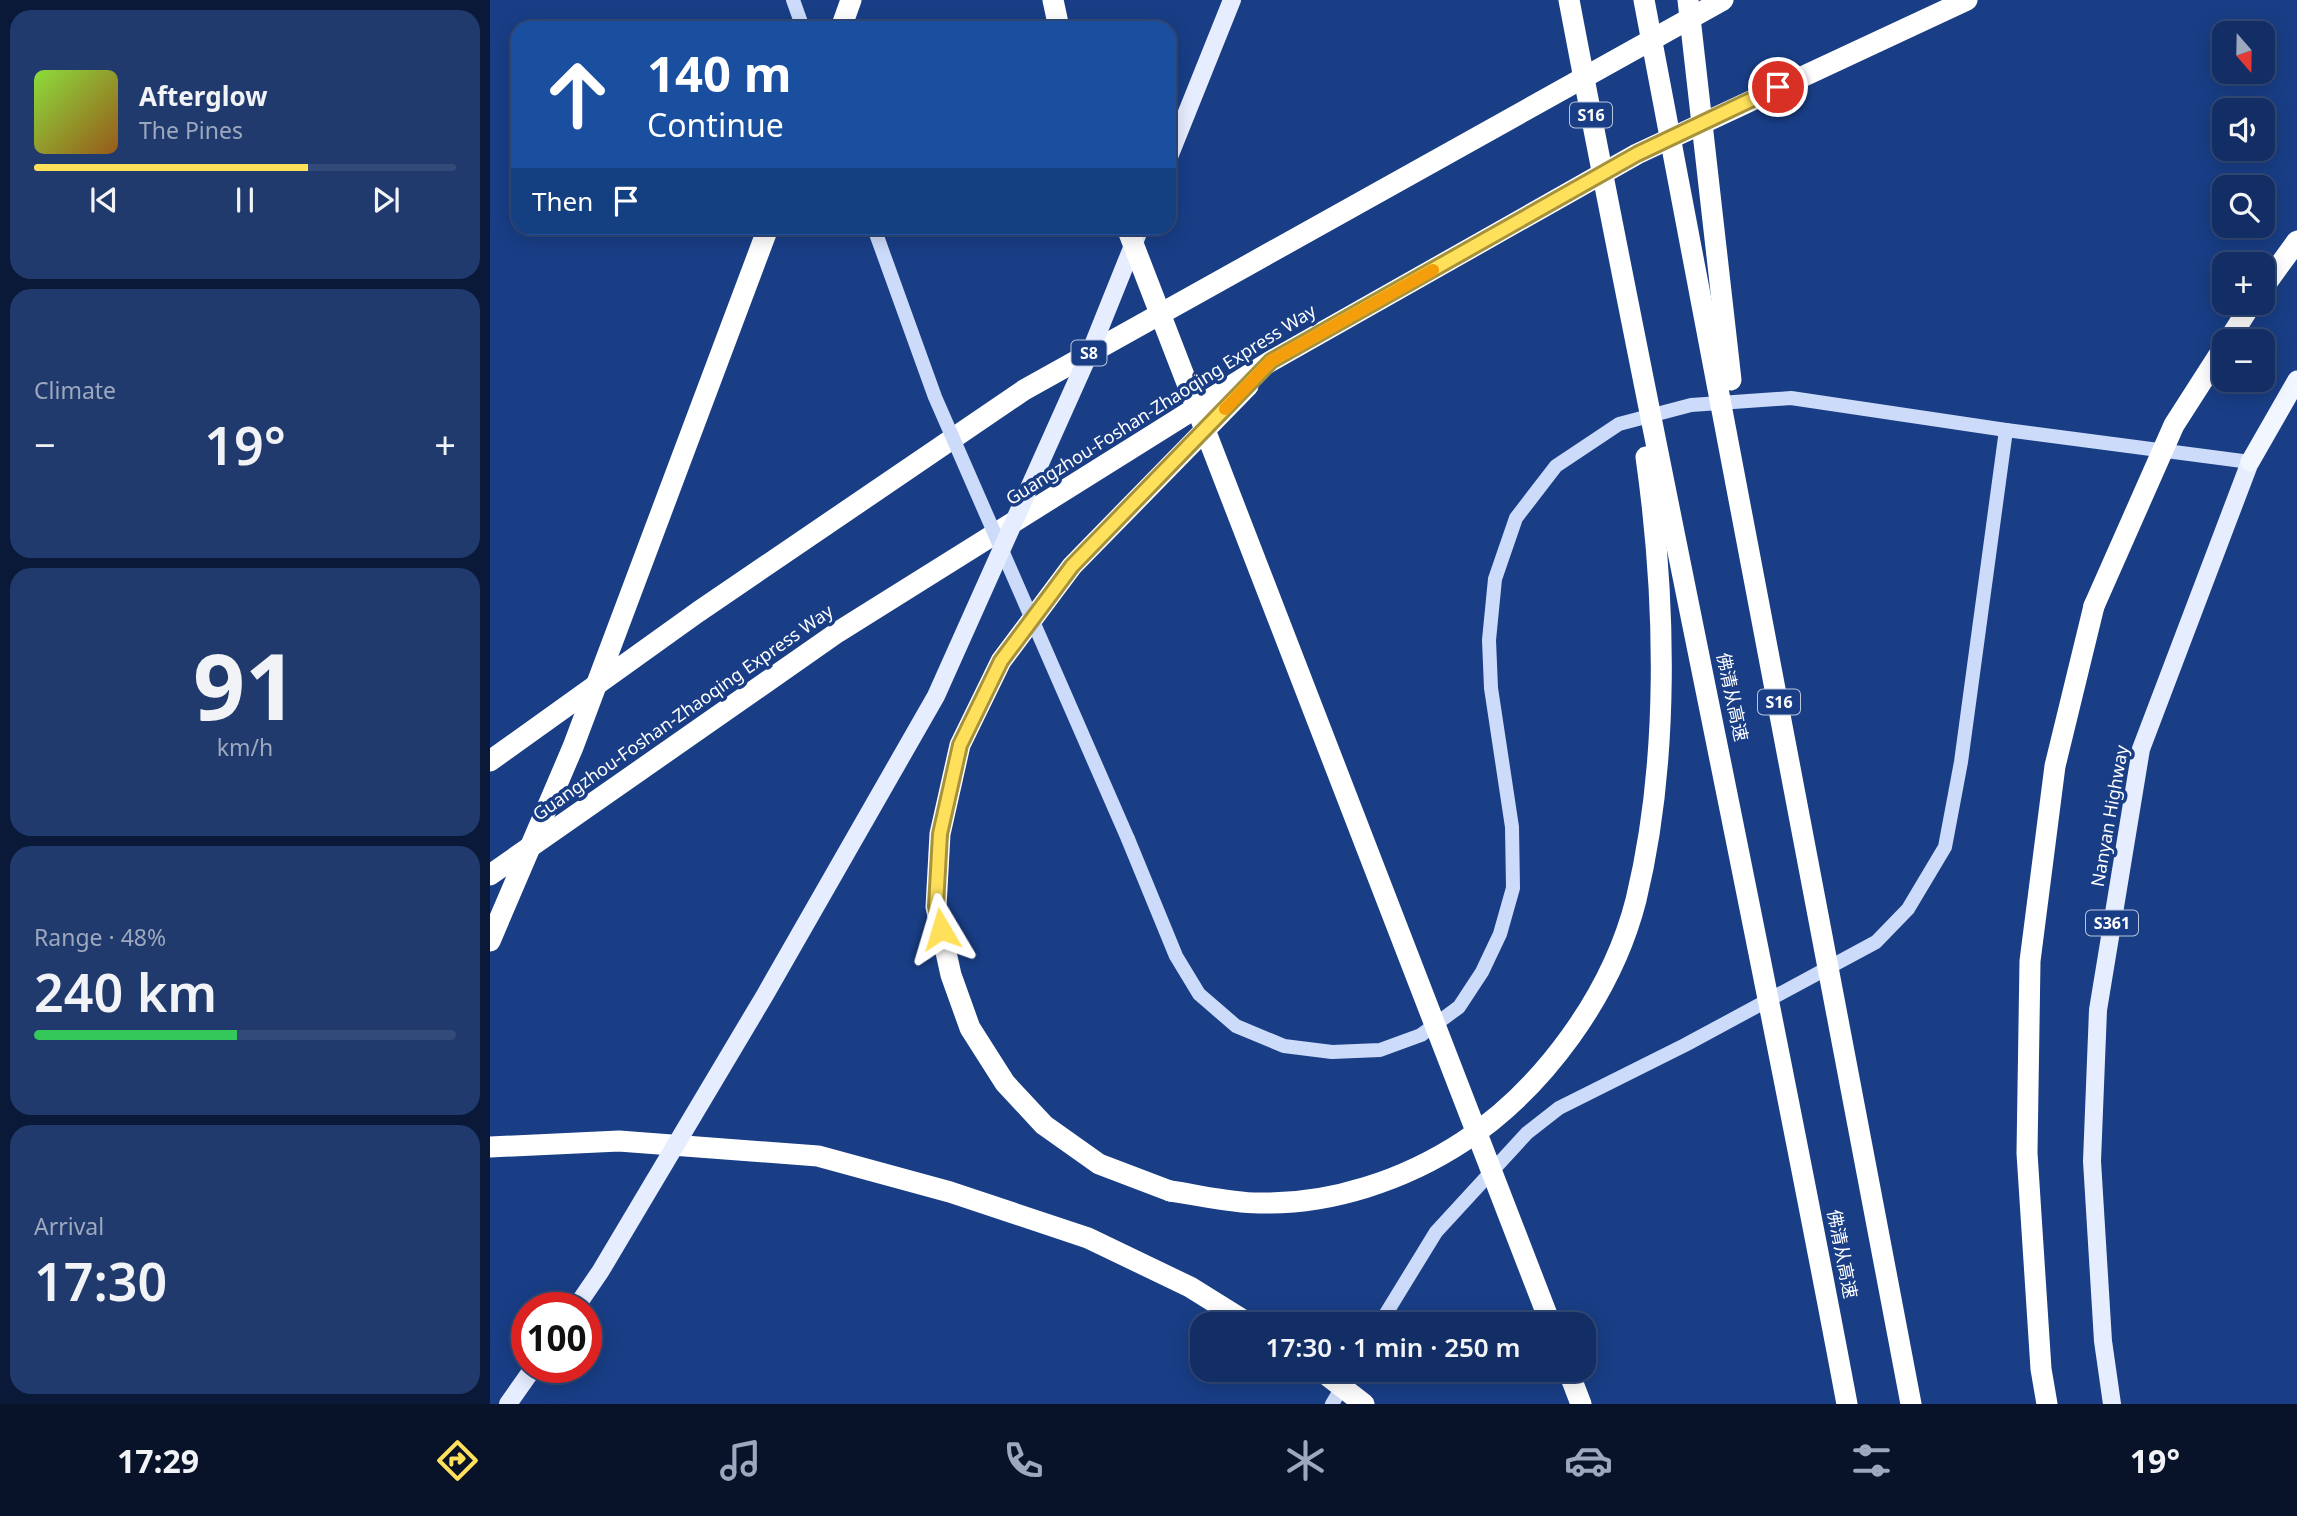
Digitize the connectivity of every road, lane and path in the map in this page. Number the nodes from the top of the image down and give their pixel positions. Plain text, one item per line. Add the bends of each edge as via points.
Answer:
1 (793, 0) edge
2 (851, 0) edge
3 (1053, 0) edge
4 (1232, 0) edge
5 (1569, 0) edge
6 (1644, 0) edge
7 (1688, 0) edge
8 (1723, 0) edge
9 (1967, 0) edge
10 (800, 21) edge
11 (844, 21) edge
12 (1058, 21) edge
13 (1176, 140) edge
14 (1612, 229) junction
15 (765, 235) edge
16 (877, 235) edge
17 (1130, 235) edge
18 (1137, 235) edge
19 (2297, 241) edge
20 (2275, 271) edge
21 (1271, 361) junction
22 (2212, 366) edge
23 (2297, 380) edge
24 (2006, 430) junction
25 (2249, 462) junction
26 (1749, 539) junction
27 (490, 761) edge
28 (490, 875) edge
29 (490, 941) edge
30 (490, 1147) edge
31 (586, 1292) edge
32 (1230, 1312) edge
33 (1388, 1312) edge
34 (1545, 1312) edge
35 (1336, 1382) edge
36 (1345, 1382) edge
37 (1573, 1382) edge
38 (523, 1383) edge
39 (508, 1404) edge
40 (1332, 1404) edge
41 (1364, 1404) edge
42 (1581, 1404) edge
43 (1847, 1404) edge
44 (1911, 1404) edge
45 (2047, 1404) edge
46 (2112, 1404) edge

1 - 10 main road
2 - 11 highway
3 - 12 highway
4 - 13 main road
5 - 14 highway, 佛清从高速 / S16, bridge
6 - 26 highway, S16, bridge
7 - 26 highway, bridge
8 - 27 highway, S8 via 1024,390 698,612
9 - 21 highway, Guangzhou-Foshan-Zhaoqing Express Way via 1637,154
14 - 21 highway, bridge via 1655,522 1661,690 1651,817 1635,901 1613,961 1578,1027 1542,1075 1484,1128 1432,1162 1381,1182 1321,1199 1259,1203 1170,1191 1099,1164 1044,1125 1005,1083 970,1028 951,975 936,906 940,834 960,745 1001,661 1072,566
14 - 43 highway, 佛清从高速 / S16, bridge via 1777,1032
15 - 29 highway, bridge via 573,747
16 - 24 main road, bridge via 935,397 1176,956 1199,994 1236,1026 1284,1046 1332,1052 1380,1050 1421,1035 1459,1007 1500,934 1513,888 1512,827 1491,688 1494,579 1516,518 1556,466 1619,424 1691,405 1791,398
17 - 34 highway, bridge
18 - 31 main road, bridge via 936,696 765,995
19 - 20 highway
21 - 28 highway, Guangzhou-Foshan-Zhaoqing Express Way via 838,632
22 - 45 highway, bridge via 2174,425 2094,606 2055,766 2030,961 2027,1153
23 - 25 highway
24 - 25 main road
24 - 33 main road via 1961,762 1945,847 1915,898 1876,942 1559,1108 1527,1133 1436,1232
25 - 46 main road, Nanyan Highway / S361 via 2141,749 2098,1010 2092,1161 2103,1341
26 - 44 highway, S16, bridge
30 - 32 highway via 619,1141 818,1156 950,1192 1088,1238 1190,1287
35 - 41 highway, bridge
36 - 40 main road
37 - 42 highway
38 - 39 main road

